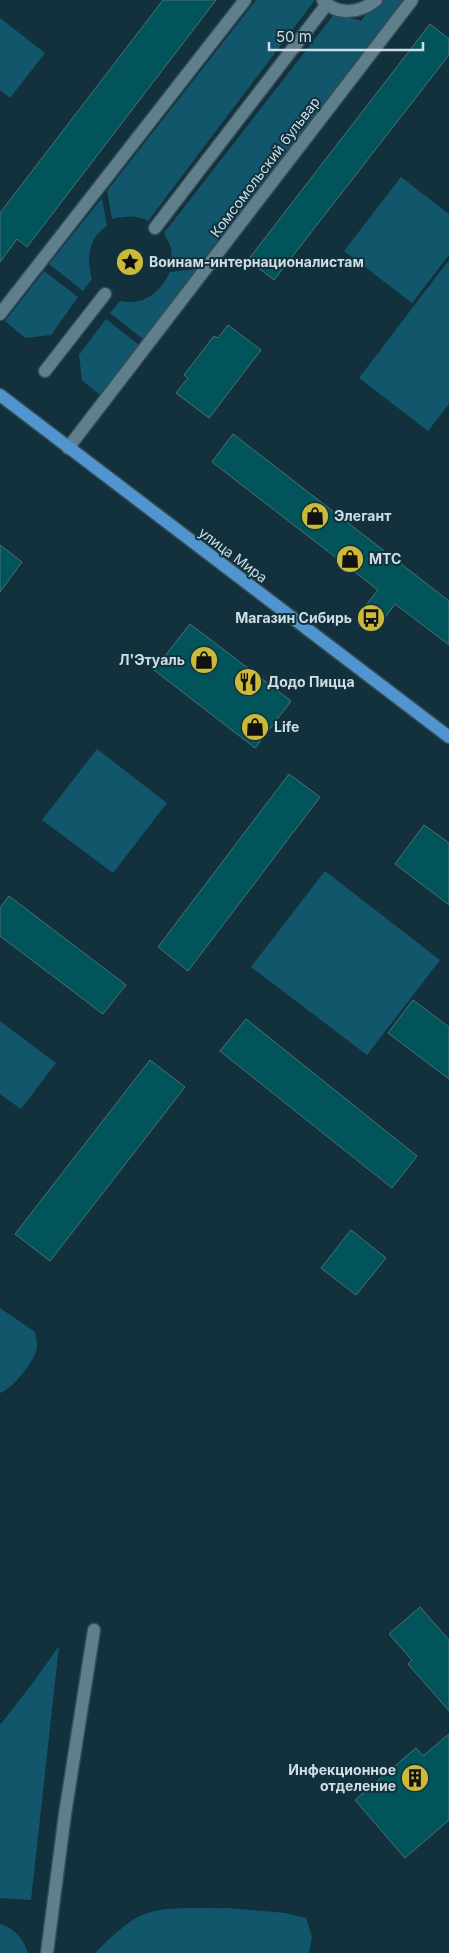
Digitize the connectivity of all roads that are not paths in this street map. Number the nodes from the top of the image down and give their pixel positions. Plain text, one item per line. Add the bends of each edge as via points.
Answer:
1 (245, 0) edge
2 (376, 0) edge
3 (412, 0) edge
4 (325, 2) edge
5 (155, 228) dead end
6 (105, 294) dead end
7 (0, 314) edge
8 (45, 371) dead end
9 (0, 395) edge
10 (68, 448) junction
11 (449, 738) edge
12 (94, 1630) dead end
13 (47, 1953) edge

1 - 7 street
2 - 4 street via 359,10 347,12
3 - 10 street, Комсомольский бульвар
4 - 5 street
6 - 8 street
9 - 10 main road, улица Мира
10 - 11 main road, улица Мира
12 - 13 street

